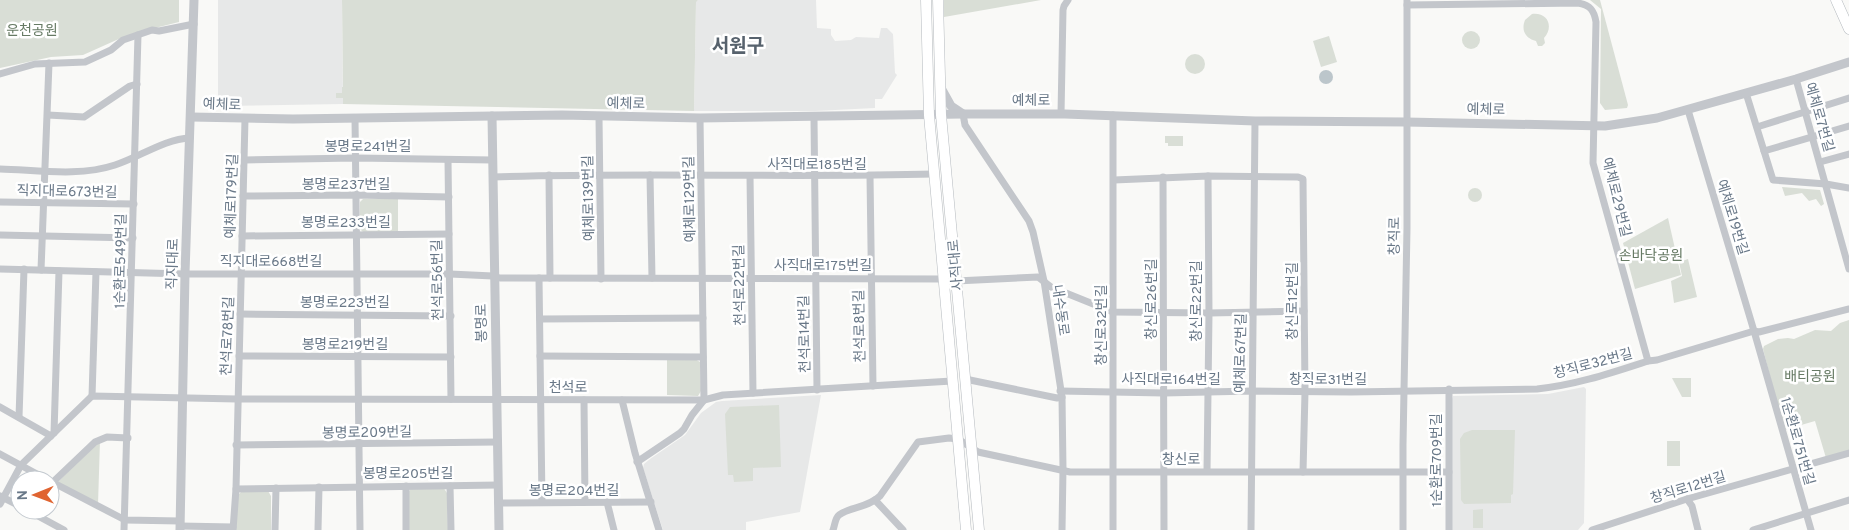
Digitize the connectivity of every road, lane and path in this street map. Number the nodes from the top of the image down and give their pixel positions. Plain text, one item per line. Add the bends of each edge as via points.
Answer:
1 (194, 0) edge
2 (926, 0) edge
3 (938, 0) edge
4 (1068, 0) edge
5 (1836, 0) edge
6 (1407, 3) edge
7 (194, 24) junction
8 (1849, 29) edge
9 (138, 36) junction
10 (1849, 62) edge
11 (49, 63) junction
12 (0, 74) edge
13 (1796, 79) junction
14 (138, 84) junction
15 (940, 88) junction
16 (1746, 93) junction
17 (1849, 98) edge
18 (1688, 110) junction
19 (1805, 112) junction
20 (941, 114) junction
21 (963, 114) junction
22 (1062, 114) junction
23 (1113, 114) junction
24 (48, 115) junction
25 (929, 115) junction
26 (492, 116) junction
27 (599, 116) junction
28 (191, 117) junction
29 (355, 118) junction
30 (700, 118) junction
31 (814, 118) junction
32 (245, 119) junction
33 (1255, 121) junction
34 (1406, 122) junction
35 (1594, 125) junction
36 (1757, 126) junction
37 (1849, 126) edge
38 (190, 138) junction
39 (1813, 138) junction
40 (1764, 152) junction
41 (1849, 154) edge
42 (136, 156) junction
43 (355, 158) junction
44 (244, 160) junction
45 (448, 160) junction
46 (492, 160) junction
47 (1820, 162) junction
48 (0, 169) edge
49 (45, 170) junction
50 (600, 174) junction
51 (934, 174) junction
52 (549, 175) junction
53 (650, 175) junction
54 (701, 176) junction
55 (750, 176) junction
56 (814, 176) junction
57 (870, 176) junction
58 (1208, 176) junction
59 (1254, 176) junction
60 (493, 177) junction
61 (1163, 177) junction
62 (1114, 180) junction
63 (1826, 184) junction
64 (1849, 188) edge
65 (356, 195) junction
66 (243, 196) junction
67 (449, 197) junction
68 (0, 202) edge
69 (44, 203) junction
70 (134, 204) junction
71 (449, 234) junction
72 (0, 235) edge
73 (42, 235) junction
74 (357, 235) junction
75 (242, 236) junction
76 (133, 238) junction
77 (0, 269) edge
78 (24, 269) junction
79 (1849, 269) edge
80 (41, 270) junction
81 (59, 271) junction
82 (96, 272) junction
83 (132, 272) junction
84 (185, 274) junction
85 (241, 274) junction
86 (357, 274) junction
87 (450, 274) junction
88 (493, 276) junction
89 (539, 278) junction
90 (550, 278) junction
91 (652, 278) junction
92 (703, 278) junction
93 (752, 278) junction
94 (816, 278) junction
95 (871, 278) junction
96 (601, 279) junction
97 (943, 279) junction
98 (956, 281) junction
99 (1044, 281) junction
100 (1849, 309) edge
101 (1304, 311) junction
102 (1113, 312) junction
103 (1164, 312) junction
104 (1254, 312) junction
105 (1209, 313) junction
106 (240, 314) junction
107 (357, 314) junction
108 (451, 316) junction
109 (702, 318) junction
110 (540, 319) junction
111 (1754, 330) junction
112 (239, 356) junction
113 (358, 356) junction
114 (540, 356) junction
115 (451, 357) junction
116 (703, 358) junction
117 (1648, 361) junction
118 (965, 379) junction
119 (952, 381) junction
120 (873, 386) junction
121 (1449, 389) junction
122 (817, 390) junction
123 (1252, 391) junction
124 (1404, 391) junction
125 (1114, 392) junction
126 (1208, 392) junction
127 (1306, 392) junction
128 (754, 393) junction
129 (1164, 393) junction
130 (1061, 394) junction
131 (92, 396) junction
132 (128, 397) junction
133 (182, 398) junction
134 (358, 398) junction
135 (237, 399) junction
136 (450, 399) junction
137 (497, 400) junction
138 (540, 400) junction
139 (584, 400) junction
140 (622, 400) junction
141 (704, 400) junction
142 (0, 407) edge
143 (18, 417) junction
144 (52, 435) junction
145 (128, 438) junction
146 (497, 442) junction
147 (964, 444) junction
148 (236, 445) junction
149 (360, 445) junction
150 (1849, 453) edge
151 (0, 454) edge
152 (637, 462) junction
153 (21, 465) junction
154 (1063, 469) junction
155 (30, 470) edge
156 (1792, 470) junction
157 (1113, 471) junction
158 (1164, 471) junction
159 (1207, 471) junction
160 (1252, 471) junction
161 (60, 472) edge
162 (1303, 472) junction
163 (1403, 472) junction
164 (1449, 472) junction
165 (498, 485) junction
166 (60, 486) edge
167 (360, 486) junction
168 (406, 486) junction
169 (450, 486) junction
170 (276, 488) junction
171 (319, 488) junction
172 (236, 489) junction
173 (1, 499) edge
174 (1687, 499) junction
175 (875, 500) junction
176 (1849, 500) edge
177 (542, 502) junction
178 (585, 502) junction
179 (607, 502) junction
180 (651, 502) junction
181 (498, 503) junction
182 (1806, 514) junction
183 (46, 520) edge
184 (125, 520) junction
185 (180, 526) edge
186 (233, 529) edge
187 (64, 530) edge
188 (124, 530) edge
189 (275, 530) edge
190 (318, 530) edge
191 (360, 530) edge
192 (406, 530) edge
193 (451, 530) edge
194 (498, 530) edge
195 (614, 530) edge
196 (659, 530) edge
197 (833, 530) edge
198 (903, 530) edge
199 (966, 530) edge
200 (979, 530) edge
201 (1062, 530) edge
202 (1113, 530) edge
203 (1164, 530) edge
204 (1251, 530) edge
205 (1403, 530) edge
206 (1449, 530) edge
207 (1592, 530) edge
208 (1698, 530) edge
209 (1754, 530) edge
210 (1811, 530) edge

1 - 7 street, 직지대로
2 - 25 main road, 사직대로
3 - 15 main road, 사직대로
4 - 22 street, 예체로 via 1063,10
5 - 8 main road
6 - 34 street, 창직로
6 - 35 street, 예체로29번길 via 1588,5 1596,22
7 - 9 street via 152,30
7 - 28 street, 직지대로
9 - 11 street via 123,40 111,50 85,62
9 - 14 street, 1순환로549번길
10 - 13 street, 예체로
11 - 12 street
11 - 24 street
13 - 16 street, 예체로
13 - 19 street, 예체로7번길
14 - 24 street via 84,117
14 - 42 street, 1순환로549번길
15 - 20 main road, 사직대로
15 - 21 street via 951,106
16 - 18 street, 예체로
16 - 36 street
17 - 19 street
18 - 35 street, 예체로 via 1641,122
18 - 111 street, 예체로19번길
19 - 36 street
19 - 39 street, 예체로7번길
20 - 21 street, 예체로
20 - 25 street, 예체로
20 - 98 main road, 사직대로
21 - 22 street, 예체로
21 - 99 street, 내수동로 via 965,124 1034,232
22 - 23 street, 예체로
23 - 33 street, 예체로
23 - 62 street
24 - 49 street
25 - 31 street, 예체로
25 - 51 main road, 사직대로
26 - 27 street, 예체로
26 - 29 street, 예체로
26 - 46 street, 봉명로
27 - 30 street, 예체로
27 - 50 street, 예체로139번길
28 - 32 street, 예체로
28 - 38 street, 직지대로
29 - 32 street, 예체로
29 - 43 street
30 - 31 street, 예체로
30 - 54 street, 예체로129번길
31 - 56 street, 천석로14번길
32 - 44 street, 예체로179번길
33 - 34 street, 예체로
33 - 59 street, 예체로67번길
34 - 35 street, 예체로
34 - 124 street, 창직로
35 - 117 street, 예체로29번길 via 1593,163
36 - 40 street
37 - 39 street
38 - 42 street via 179,138
38 - 84 street, 직지대로
39 - 40 street
39 - 47 street, 예체로7번길
40 - 63 street via 1773,180
41 - 47 street, 예체로7번길
42 - 49 street via 88,171
42 - 70 street, 1순환로549번길
43 - 44 street, 봉명로241번길
43 - 45 street, 봉명로241번길
43 - 65 street
44 - 66 street, 예체로179번길
45 - 46 street, 봉명로241번길
45 - 67 street, 천석로56번길
46 - 60 street, 봉명로
47 - 63 street, 예체로7번길
48 - 49 street
49 - 69 street
50 - 52 street, 사직대로185번길
50 - 53 street, 사직대로185번길
50 - 96 street, 예체로139번길
51 - 57 street, 사직대로185번길
51 - 97 main road, 사직대로
52 - 60 street, 사직대로185번길
52 - 90 street
53 - 54 street, 사직대로185번길
53 - 91 street
54 - 55 street, 사직대로185번길
54 - 92 street, 예체로129번길
55 - 56 street, 사직대로185번길
55 - 93 street, 천석로22번길
56 - 57 street, 사직대로185번길
56 - 94 street, 천석로14번길
57 - 95 street, 천석로8번길
58 - 59 street
58 - 61 street
58 - 105 street, 창신로22번길
59 - 101 street, 창신로12번길 via 1298,176 1304,180
59 - 104 street, 예체로67번길
60 - 88 street, 봉명로
61 - 62 street
61 - 103 street, 창신로26번길
62 - 102 street, 창신로32번길
63 - 64 street
63 - 79 street, 예체로7번길
65 - 66 street, 봉명로237번길
65 - 67 street, 봉명로237번길
65 - 74 street
66 - 75 street, 예체로179번길
67 - 71 street, 천석로56번길
68 - 69 street, 직지대로673번길
69 - 70 street, 직지대로673번길
69 - 73 street
70 - 76 street, 1순환로549번길
71 - 74 street, 봉명로233번길
71 - 87 street, 천석로56번길
72 - 73 street
73 - 76 street
73 - 80 street
74 - 75 street, 봉명로233번길
74 - 86 street
75 - 85 street, 예체로179번길
76 - 83 street, 1순환로549번길
77 - 78 street, 직지대로668번길
78 - 80 street, 직지대로668번길
78 - 143 street
80 - 81 street, 직지대로668번길
81 - 82 street, 직지대로668번길
81 - 144 street
82 - 83 street, 직지대로668번길
82 - 131 street
83 - 84 street, 직지대로668번길
83 - 132 street, 1순환로549번길
84 - 85 street, 직지대로668번길
84 - 133 street, 직지대로
85 - 86 street, 직지대로668번길
85 - 106 street, 천석로78번길
86 - 87 street, 직지대로668번길
86 - 107 street
87 - 88 street, 직지대로668번길
87 - 108 street, 천석로56번길
88 - 89 street, 직지대로668번길
88 - 137 street, 봉명로
89 - 90 street, 사직대로175번길
89 - 110 street
90 - 96 street, 사직대로175번길
91 - 92 street, 사직대로175번길
91 - 96 street, 사직대로175번길
92 - 93 street, 사직대로175번길
92 - 109 street, 예체로129번길
93 - 94 street, 사직대로175번길
93 - 128 street, 천석로22번길
94 - 95 street, 사직대로175번길
94 - 122 street, 천석로14번길
95 - 97 street, 사직대로175번길
95 - 120 street, 천석로8번길
97 - 119 main road, 사직대로
98 - 99 street via 1038,277
98 - 118 main road, 사직대로
99 - 102 street via 1051,287
99 - 130 street, 내수동로
100 - 111 street, 창직로32번길 via 1759,332
101 - 104 street
101 - 127 street, 창신로12번길
102 - 103 street
102 - 125 street, 창신로32번길
103 - 105 street
103 - 129 street, 창신로26번길
104 - 105 street
104 - 123 street, 예체로67번길
105 - 126 street, 창신로22번길
106 - 107 street, 봉명로223번길
106 - 112 street, 천석로78번길
107 - 108 street, 봉명로223번길
107 - 113 street
108 - 115 street, 천석로56번길
109 - 110 street
109 - 116 street, 예체로129번길
110 - 114 street
111 - 117 street, 창직로32번길
111 - 156 street, 1순환로751번길
112 - 113 street, 봉명로219번길
112 - 135 street, 천석로78번길
113 - 115 street, 봉명로219번길
113 - 134 street
114 - 116 street
114 - 138 street
115 - 136 street, 천석로56번길
116 - 141 street, 예체로129번길
117 - 121 street, 창직로32번길 via 1556,387
118 - 130 street, 사직대로164번길 via 1057,398
118 - 147 main road, 사직대로
119 - 120 street, 천석로
119 - 147 main road, 사직대로
120 - 122 street, 천석로
121 - 124 street, 창직로32번길
121 - 164 street, 1순환로709번길
122 - 128 street, 천석로
123 - 126 street, 사직대로164번길
123 - 127 street, 창직로31번길
123 - 160 street, 예체로67번길
124 - 127 street, 창직로31번길
124 - 163 street, 창직로
125 - 129 street, 사직대로164번길
125 - 130 street, 사직대로164번길
125 - 157 street, 창신로32번길
126 - 129 street, 사직대로164번길
126 - 159 street, 창신로22번길
127 - 162 street, 창신로12번길
128 - 141 street, 천석로
129 - 158 street, 창신로26번길
130 - 154 street, 내수동로
131 - 132 street, 천석로
131 - 144 street
132 - 133 street, 천석로
132 - 145 street, 1순환로549번길
133 - 135 street, 천석로
133 - 185 street, 직지대로
134 - 135 street, 천석로
134 - 136 street, 천석로
134 - 149 street
135 - 148 street, 천석로78번길
136 - 137 street, 천석로
137 - 138 street, 천석로
137 - 146 street, 봉명로
138 - 139 street, 천석로
138 - 177 street
139 - 140 street, 천석로
139 - 178 street
140 - 141 street, 천석로
140 - 152 street
141 - 152 street via 680,433
142 - 143 street
143 - 144 street
144 - 153 street
145 - 161 street via 101,438
145 - 184 street, 1순환로549번길
146 - 149 street, 봉명로209번길
146 - 165 street, 봉명로
147 - 154 street, 창신로 via 978,452
147 - 175 street, 창신로 via 949,438 918,442
147 - 199 main road, 사직대로
147 - 200 main road, 사직대로
148 - 149 street, 봉명로209번길
148 - 172 street, 천석로78번길
149 - 167 street
150 - 156 street, 창직로12번길
151 - 153 street
152 - 180 street
153 - 155 street
153 - 173 street
154 - 157 street, 창신로 via 1070,472
154 - 201 street, 내수동로
156 - 174 street, 창직로12번길
156 - 182 street, 1순환로751번길
157 - 158 street, 창신로
157 - 202 street, 창신로32번길
158 - 159 street, 창신로
158 - 203 street, 창신로26번길
159 - 160 street, 창신로
160 - 162 street, 창신로
160 - 204 street, 예체로67번길
162 - 163 street, 창신로
163 - 164 street
163 - 205 street, 창직로
164 - 206 street, 1순환로709번길
165 - 169 street, 봉명로205번길
165 - 181 street, 봉명로
166 - 184 street
167 - 168 street, 봉명로205번길
167 - 171 street, 봉명로205번길
167 - 191 street
168 - 169 street, 봉명로205번길
168 - 192 street
169 - 193 street
170 - 171 street, 봉명로205번길
170 - 172 street, 봉명로205번길
170 - 189 street
171 - 190 street
172 - 186 street, 천석로78번길
174 - 207 street, 창직로12번길
174 - 208 street
175 - 197 street via 840,515
175 - 198 street
176 - 182 street
177 - 178 street, 봉명로204번길
177 - 181 street, 봉명로204번길
178 - 179 street, 봉명로204번길
179 - 180 street, 봉명로204번길
179 - 195 street
180 - 196 street
181 - 194 street, 봉명로
182 - 209 street
182 - 210 street, 1순환로751번길
183 - 187 street
184 - 185 street
184 - 188 street, 1순환로549번길
185 - 186 street

